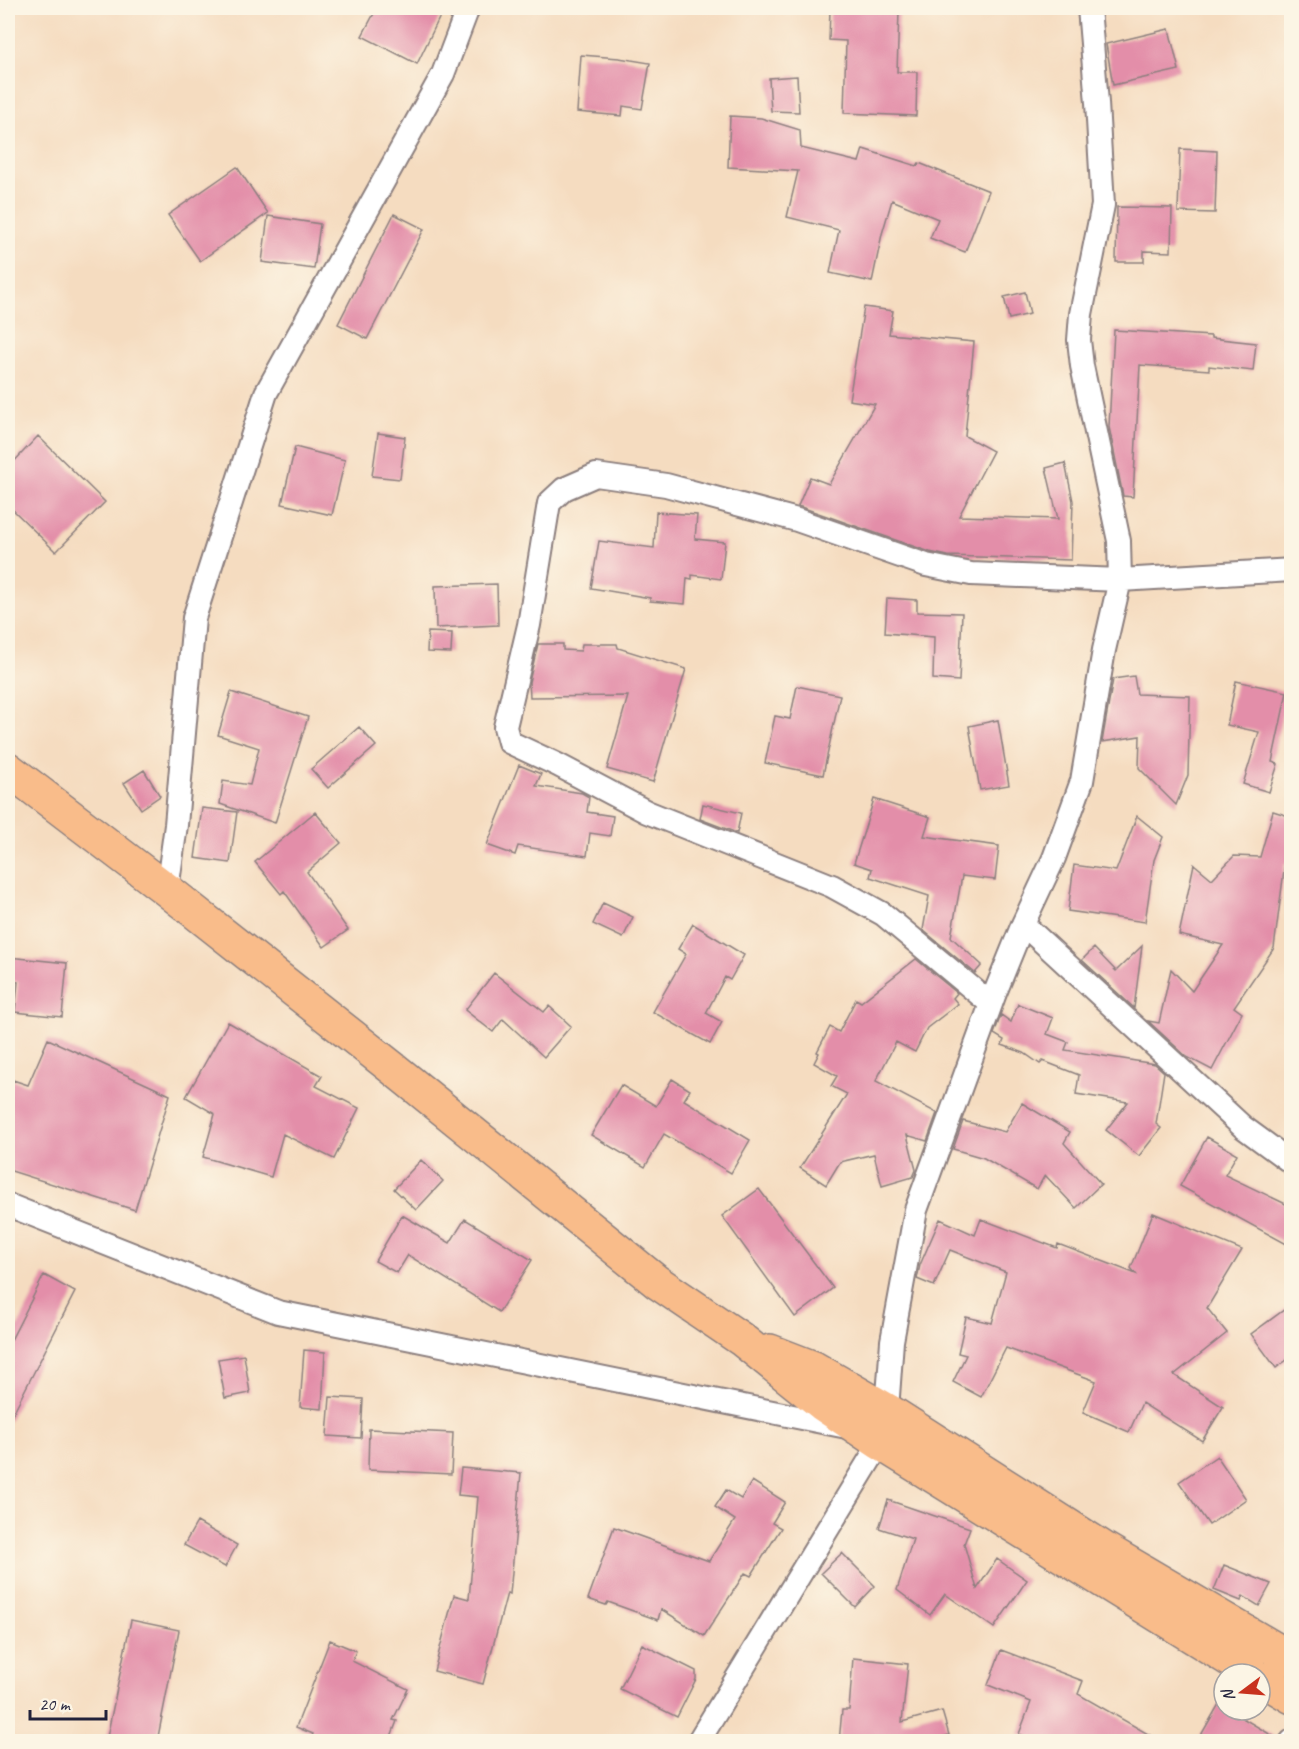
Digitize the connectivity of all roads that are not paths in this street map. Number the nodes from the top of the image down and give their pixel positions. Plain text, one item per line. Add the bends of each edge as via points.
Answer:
1 (468, 8) edge
2 (1089, 8) edge
3 (1292, 570) edge
4 (1120, 580) junction
5 (8, 769) edge
6 (167, 890) junction
7 (1023, 924) junction
8 (991, 1004) junction
9 (1292, 1163) edge
10 (8, 1205) edge
11 (877, 1428) junction
12 (1292, 1659) edge
13 (1235, 1662) edge
14 (1272, 1685) edge
15 (1292, 1697) edge
16 (698, 1742) edge

1 - 6 street via 443,74 266,393 194,618
2 - 4 street via 1103,204 1079,340 1119,541
3 - 4 street
4 - 7 street via 1082,781 1054,858
4 - 8 street via 971,574 926,565 797,520 666,485 596,475 564,489 549,503 529,625 505,727 509,742 647,812 832,886 882,914
5 - 6 main road
6 - 11 main road via 657,1282 741,1339 822,1404
7 - 8 street
7 - 9 street via 1243,1127
8 - 11 street via 916,1210
10 - 11 street via 278,1312
11 - 12 main road via 1103,1548
11 - 13 main road
11 - 16 street
14 - 15 main road

